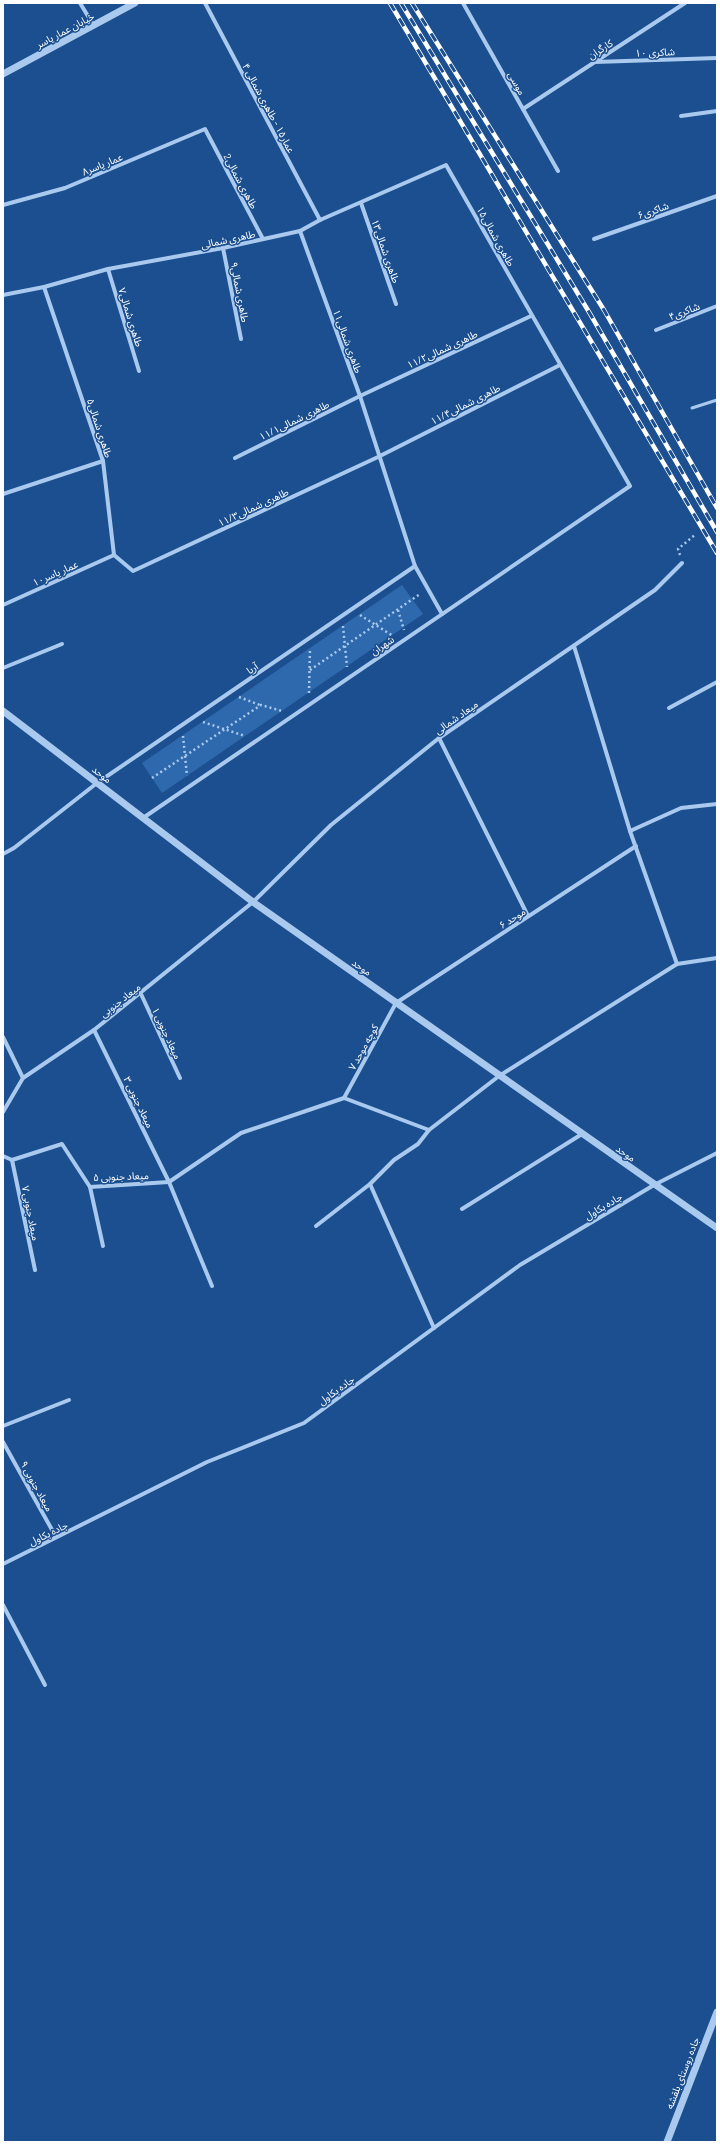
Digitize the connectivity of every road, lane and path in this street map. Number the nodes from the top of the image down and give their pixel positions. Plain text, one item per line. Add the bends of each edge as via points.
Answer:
1 (80, 3) edge
2 (135, 3) edge
3 (205, 3) edge
4 (463, 3) edge
5 (685, 3) edge
6 (94, 26) junction
7 (717, 58) edge
8 (594, 63) junction
9 (3, 74) edge
10 (523, 109) junction
11 (717, 111) edge
12 (681, 116) dead end
13 (205, 129) joint
14 (446, 165) joint
15 (558, 171) dead end
16 (717, 196) edge
17 (361, 203) junction
18 (3, 205) edge
19 (320, 220) junction
20 (300, 231) junction
21 (263, 239) junction
22 (594, 239) dead end
23 (223, 248) junction
24 (108, 269) junction
25 (44, 287) junction
26 (3, 295) edge
27 (396, 304) dead end
28 (717, 306) edge
29 (531, 316) junction
30 (656, 330) dead end
31 (241, 339) dead end
32 (560, 365) junction
33 (139, 371) dead end
34 (360, 396) junction
35 (717, 400) edge
36 (692, 408) dead end
37 (378, 457) junction
38 (235, 458) dead end
39 (103, 461) junction
40 (630, 486) joint
41 (3, 494) edge
42 (696, 534) dead end
43 (114, 555) junction
44 (682, 563) joint
45 (415, 566) junction
46 (428, 588) junction
47 (3, 605) edge
48 (351, 609) junction
49 (398, 610) junction
50 (442, 614) junction
51 (342, 616) junction
52 (376, 626) junction
53 (311, 637) junction
54 (406, 639) junction
55 (401, 642) junction
56 (62, 644) dead end
57 (345, 646) junction
58 (574, 646) junction
59 (3, 668) edge
60 (310, 670) junction
61 (348, 678) junction
62 (717, 682) edge
63 (228, 694) junction
64 (309, 704) junction
65 (261, 705) junction
66 (669, 708) dead end
67 (4, 712) edge
68 (294, 715) junction
69 (193, 718) junction
70 (182, 725) junction
71 (223, 730) junction
72 (439, 738) junction
73 (257, 740) junction
74 (185, 755) junction
75 (152, 778) dead end
76 (97, 783) junction
77 (188, 787) junction
78 (717, 804) edge
79 (143, 818) junction
80 (630, 831) junction
81 (636, 846) junction
82 (3, 854) edge
83 (253, 902) junction
84 (528, 916) junction
85 (717, 958) edge
86 (677, 964) junction
87 (141, 994) junction
88 (396, 1003) junction
89 (94, 1030) junction
90 (3, 1037) edge
91 (499, 1076) junction
92 (23, 1078) junction
93 (180, 1078) dead end
94 (344, 1098) junction
95 (3, 1112) edge
96 (429, 1130) junction
97 (582, 1134) junction
98 (717, 1153) edge
99 (3, 1156) edge
100 (12, 1160) junction
101 (169, 1182) junction
102 (370, 1184) junction
103 (654, 1185) junction
104 (90, 1187) junction
105 (462, 1209) dead end
106 (316, 1226) dead end
107 (717, 1228) edge
108 (103, 1246) dead end
109 (35, 1270) dead end
110 (212, 1286) dead end
111 (434, 1328) junction
112 (69, 1400) dead end
113 (3, 1426) edge
114 (3, 1442) edge
115 (5, 1450) edge
116 (56, 1537) junction
117 (3, 1564) edge
118 (3, 1605) edge
119 (45, 1685) dead end
120 (717, 2012) edge
121 (667, 2142) edge

1 - 6 street
2 - 6 street, خیابان عمار یاسر
3 - 19 street, عمار۱۵ - طاهری شمالی ۴
4 - 10 street, موسی
5 - 8 street, کارگران
6 - 9 street, خیابان عمار یاسر
7 - 8 street, شاکری ۱۰
8 - 10 street, کارگران
10 - 15 street, موسی
11 - 12 street
13 - 18 street, عمار یاسر۸ via 64,188
13 - 21 street, طاهری شمالی2
14 - 17 street, طاهری شمالی
14 - 29 street, طاهری شمالی۱۵
16 - 22 street, شاکری۶
17 - 19 street, طاهری شمالی
17 - 27 street, طاهری شمالی۱۳
19 - 20 street, طاهری شمالی
20 - 21 street, طاهری شمالی
20 - 34 street, طاهری شمالی۱۱
21 - 23 street, طاهری شمالی
23 - 24 street, طاهری شمالی
23 - 31 street, طاهری شمالی۹
24 - 25 street, طاهری شمالی
24 - 33 street, طاهری شمالی۷
25 - 26 street, طاهری شمالی
25 - 39 street, طاهری شمالی۵
28 - 30 street, شاکری۴
29 - 32 street, طاهری شمالی۱۵
29 - 34 street, طاهری شمالی۱۱/۲
32 - 37 street, طاهری شمالی۱۱/۴
32 - 40 street, طاهری شمالی۱۵
34 - 37 street, طاهری شمالی۱۱
34 - 38 street, طاهری شمالی۱۱/۱
35 - 36 lane
37 - 43 street, طاهری شمالی۱۱/۳ via 134,571
37 - 45 street, طاهری شمالی۱۱
39 - 41 street
39 - 43 street, طاهری شمالی۵
40 - 50 street, شهران
42 - 44 path via 678,549
43 - 47 street, عمار یاسر۱۰
44 - 58 street, میعاد شمالی via 655,590
45 - 46 street, طاهری شمالی۱۱
45 - 48 street, آریا
46 - 49 path
46 - 50 street, طاهری شمالی۱۱
48 - 51 street, آریا
48 - 52 path
49 - 52 path
49 - 54 path
50 - 54 street, شهران
51 - 53 street, آریا
51 - 57 path
52 - 55 path
52 - 57 path
53 - 60 path
53 - 63 street, آریا
54 - 55 street, شهران
55 - 61 street, شهران
56 - 59 street
57 - 60 path
57 - 61 path
58 - 72 street, میعاد شمالی
58 - 80 street
60 - 64 path
61 - 64 street, شهران
62 - 66 street
63 - 65 path
63 - 69 street, آریا
64 - 68 street, شهران
65 - 68 path
65 - 71 path
67 - 76 street, موحد
68 - 73 street, شهران
69 - 70 street, آریا
69 - 71 path
70 - 74 path
70 - 76 street, آریا
71 - 73 path
71 - 74 path
72 - 83 street, میعاد شمالی via 331,825
72 - 84 street
73 - 77 street, شهران
74 - 75 path
74 - 77 path
76 - 79 street, موحد
76 - 82 street, آریا
77 - 79 street, شهران
78 - 80 street via 681,808
79 - 83 street, موحد
80 - 81 street
81 - 84 street, موحد ۶
81 - 86 street
83 - 87 street, میعاد جنوبی
83 - 88 street, موحد
84 - 88 street, موحد ۶
85 - 86 street
86 - 91 street
87 - 89 street, میعاد جنوبی
87 - 93 street, میعاد جنوبی ۱
88 - 91 street, موحد
88 - 94 street, کوچه موحد ۷
89 - 92 street, میعاد جنوبی
89 - 101 street, میعاد جنوبی ۳
90 - 92 street
91 - 96 street
91 - 97 street, موحد
92 - 95 street, میعاد جنوبی
94 - 96 street
94 - 101 street via 241,1133
96 - 102 street via 418,1144 394,1160
97 - 103 street, موحد
97 - 105 street
98 - 103 street, جاده بکاول
99 - 100 street
100 - 104 street, میعاد جنوبی ۵ via 62,1144
100 - 109 street, میعاد جنوبی ۷
101 - 104 street, میعاد جنوبی ۵
101 - 110 street, میعاد جنوبی ۳
102 - 106 street
102 - 111 street
103 - 107 street, موحد
103 - 111 street, جاده بکاول via 520,1266
104 - 108 street
111 - 116 street, جاده بکاول via 304,1423 207,1462
112 - 113 street
114 - 115 street, میعاد جنوبی ۹
115 - 116 street, میعاد جنوبی ۹
116 - 117 street, جاده بکاول
118 - 119 street
120 - 121 street, جاده روستای بلقشه

